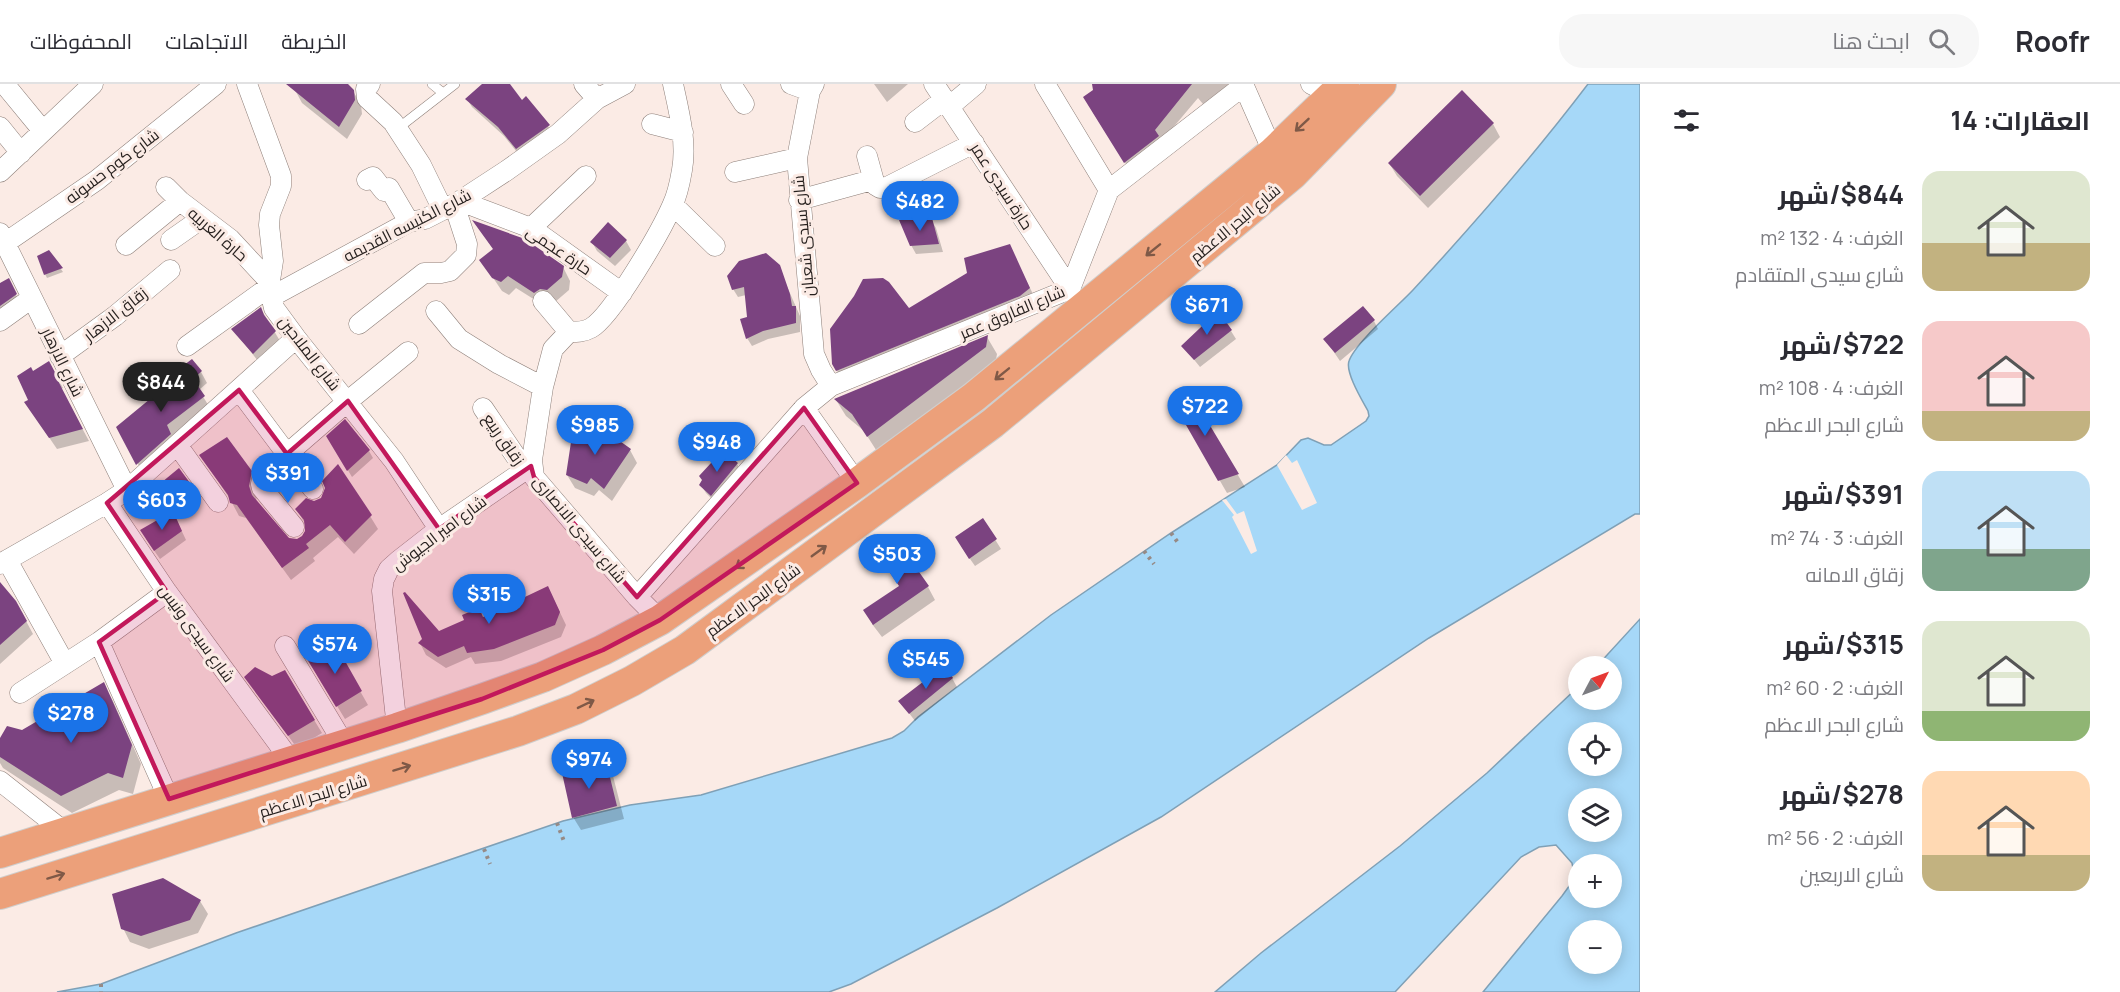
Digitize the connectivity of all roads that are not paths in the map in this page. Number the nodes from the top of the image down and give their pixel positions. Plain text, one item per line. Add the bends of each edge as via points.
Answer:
1 (92, 84) edge
2 (216, 84) edge
3 (247, 84) edge
4 (432, 84) edge
5 (454, 84) edge
6 (584, 84) edge
7 (626, 84) edge
8 (673, 84) edge
9 (731, 84) edge
10 (791, 84) edge
11 (976, 84) edge
12 (1046, 84) edge
13 (1381, 84) edge
14 (1243, 85) edge
15 (6, 86) dead end
16 (1330, 87) edge
17 (812, 88) edge
18 (369, 91) edge
19 (442, 93) junction
20 (943, 97) edge
21 (597, 99) junction
22 (744, 104) dead end
23 (915, 122) dead end
24 (652, 124) dead end
25 (0, 127) edge
26 (397, 129) junction
27 (43, 131) junction
28 (683, 132) junction
29 (974, 143) junction
30 (1273, 152) junction
31 (21, 153) junction
32 (867, 156) dead end
33 (797, 158) junction
34 (0, 172) edge
35 (735, 172) dead end
36 (586, 176) dead end
37 (367, 180) dead end
38 (872, 180) junction
39 (1109, 190) junction
40 (799, 200) junction
41 (452, 205) junction
42 (673, 205) junction
43 (201, 219) junction
44 (409, 222) junction
45 (531, 228) junction
46 (3, 238) edge
47 (171, 240) dead end
48 (126, 245) dead end
49 (715, 246) dead end
50 (170, 270) dead end
51 (270, 288) junction
52 (1070, 289) junction
53 (622, 293) junction
54 (32, 298) junction
55 (543, 301) dead end
56 (436, 311) dead end
57 (0, 321) edge
58 (359, 324) dead end
59 (569, 333) junction
60 (296, 338) junction
61 (187, 346) dead end
62 (408, 352) dead end
63 (60, 356) junction
64 (543, 387) junction
65 (831, 387) junction
66 (239, 390) junction
67 (348, 401) junction
68 (483, 408) dead end
69 (804, 408) junction
70 (178, 446) junction
71 (287, 454) junction
72 (528, 468) junction
73 (857, 483) junction
74 (313, 489) dead end
75 (127, 490) junction
76 (218, 502) dead end
77 (107, 503) junction
78 (294, 527) dead end
79 (439, 529) junction
80 (4, 562) edge
81 (167, 592) junction
82 (637, 597) junction
83 (660, 620) junction
84 (99, 642) junction
85 (285, 646) dead end
86 (65, 664) junction
87 (20, 693) dead end
88 (397, 728) junction
89 (344, 744) junction
90 (291, 761) junction
91 (0, 781) edge
92 (169, 799) junction
93 (66, 833) junction
94 (0, 853) edge
95 (0, 894) edge

1 - 27 street
2 - 46 street, شارع كوم حسونه via 97,180
3 - 51 street via 281,176 270,214
4 - 19 lane
5 - 19 lane
6 - 21 street
7 - 21 street, شارع الكنيسه القديمه
8 - 28 street
9 - 22 street
10 - 17 street
11 - 20 street
12 - 39 street
95 -> 13 main road, شارع البحر الاعظم via 518,731 576,709 685,650 993,423 1292,175
14 - 30 street
14 - 39 street
15 - 27 street
16 -> 30 main road, شارع البحر الاعظم
17 - 33 street, شارع سيدى شعبان
18 - 26 street
19 - 26 lane
20 - 23 street
20 - 29 street, حارة سيدى عمر
21 - 41 street, شارع الكنيسه القديمه via 558,134
24 - 28 street
25 - 31 street
26 - 41 street
27 - 31 street
28 - 42 street via 682,169
29 - 38 street via 887,187 880,188
29 - 52 street, حارة سيدى عمر
30 -> 73 main road, شارع البحر الاعظم via 974,397
31 - 34 street
32 - 38 street
33 - 35 street
33 - 40 street, شارع سيدى شعبان
36 - 45 street
37 - 44 street via 373,177 384,191 390,188
38 - 40 street
39 - 52 street, شارع الفاروق عمر
40 - 65 street, شارع سيدى شعبان via 814,354
41 - 44 street, شارع الكنيسه القديمه
41 - 45 street, حارة عجمى
41 - 58 street via 467,244 466,255 450,271 424,273
42 - 49 street
42 - 53 street
43 - 47 street
43 - 48 street, حارة الغربيه via 173,194
43 - 51 street, حارة الغربيه via 230,239
44 - 51 street, شارع الكنيسه القديمه
45 - 53 street, حارة عجمى
46 - 54 street, شارع الازهار
50 - 63 street, زقاق الازهار
51 - 60 street, شارع الملاحين via 274,308
51 - 61 street, شارع الكنيسه القديمه
52 - 65 street, شارع الفاروق عمر
53 - 59 street via 593,327
54 - 57 street
54 - 63 street, شارع الازهار
55 - 59 street
56 - 64 street via 459,339
59 - 64 street, شارع سيدى الانصارى via 554,349
60 - 66 street
60 - 67 street, شارع الملاحين
62 - 67 street
63 - 75 street, شارع الازهار
64 - 72 street, شارع سيدى الانصارى
65 - 69 street, شارع الفاروق عمر
66 - 70 street
66 - 71 street
67 - 71 street
67 - 79 street, شارع الملاحين
68 - 72 street, زقاق ربيع
69 - 73 street
69 - 82 street
70 - 75 street
70 - 76 street
71 - 74 street
71 - 78 street via 263,475 261,484
72 - 79 street, شارع امير الجيوش
72 - 82 street, شارع سيدى الانصارى
73 -> 83 main road, شارع البحر الاعظم
75 - 77 street
77 - 80 street
77 - 81 street, شارع سيدى ونيس
79 - 88 street, شارع امير الجيوش via 389,569 384,579 382,591
80 - 86 street
81 - 84 street
81 - 90 street, شارع سيدى ونيس
82 - 83 street, شارع سيدى الانصارى
83 - 88 main road, شارع البحر الاعظم via 543,677
84 - 86 street
84 - 92 street
85 - 89 street
86 - 87 street
88 - 89 main road, شارع البحر الاعظم
89 - 90 main road, شارع البحر الاعظم
90 - 92 main road, شارع البحر الاعظم
91 - 93 street
92 - 93 main road, شارع البحر الاعظم
93 - 94 main road, شارع البحر الاعظم

